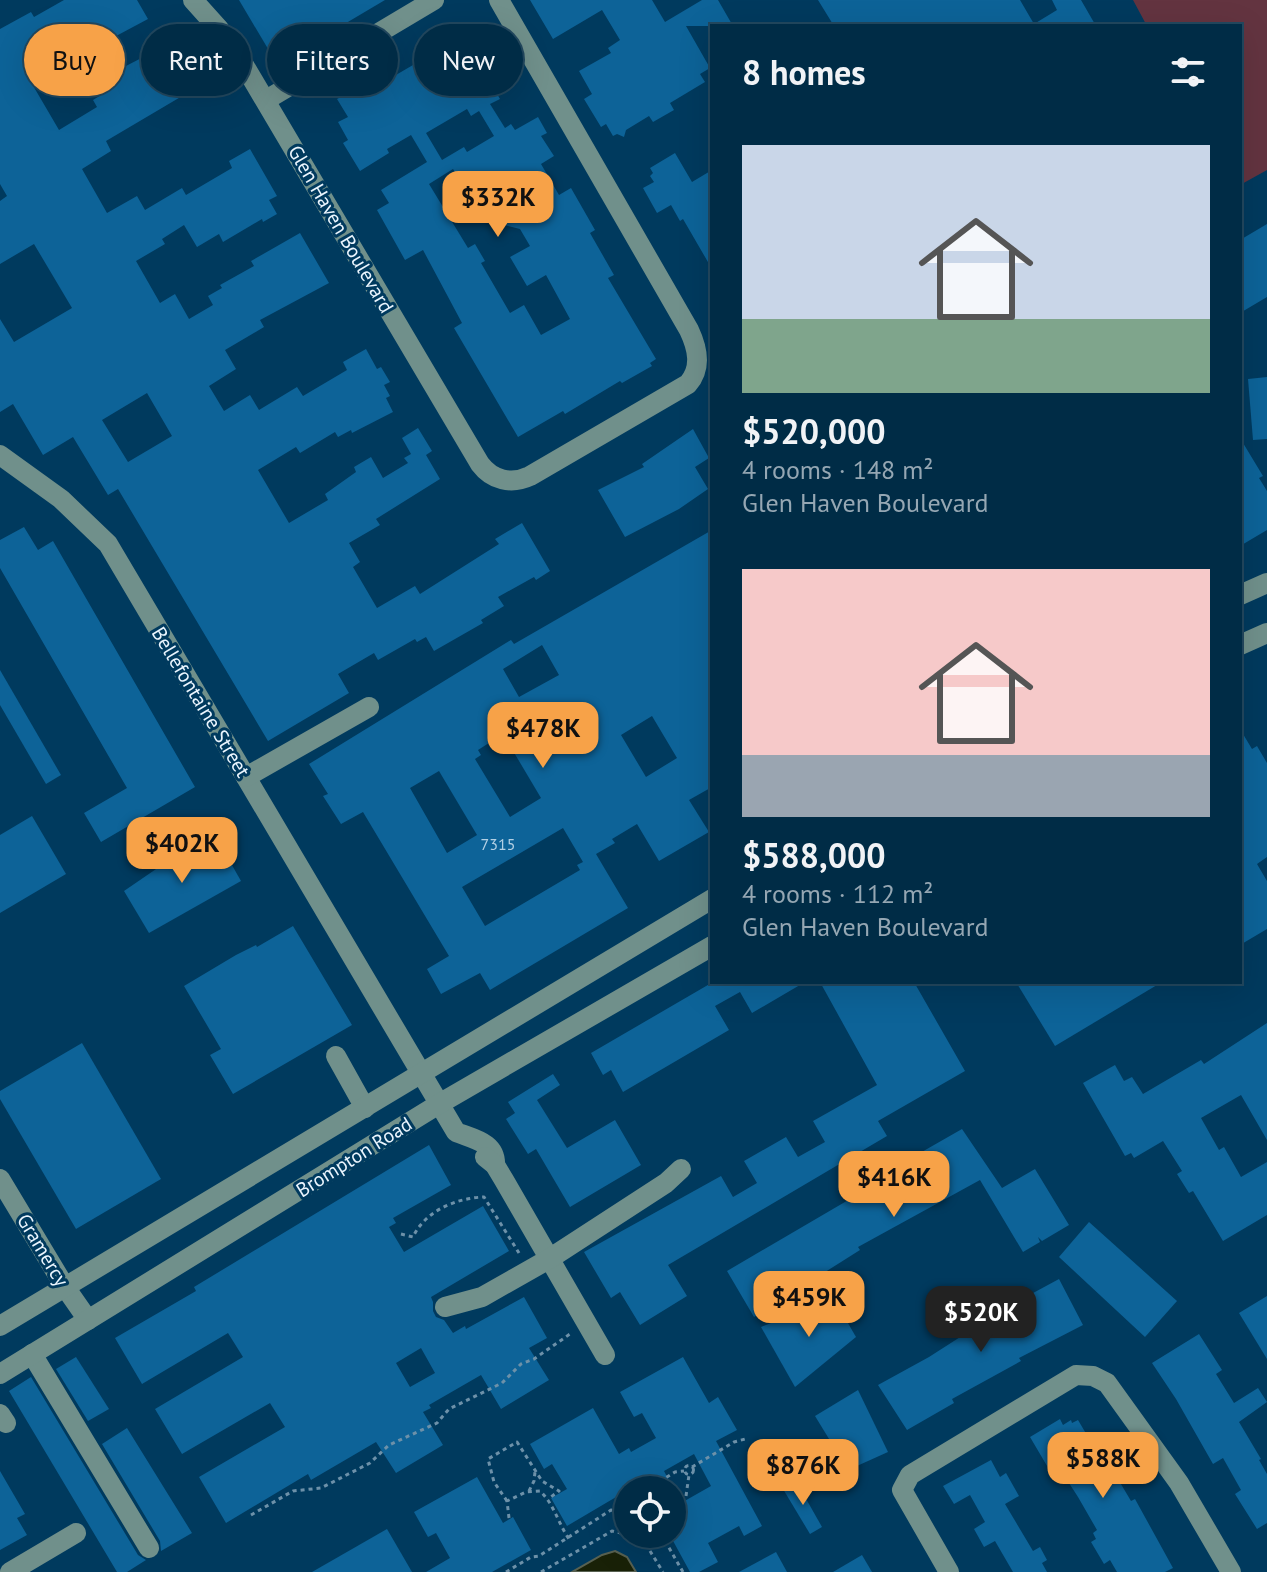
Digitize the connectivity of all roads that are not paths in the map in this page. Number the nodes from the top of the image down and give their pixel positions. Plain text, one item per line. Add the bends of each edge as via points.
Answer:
1 (193, 0) edge
2 (434, 0) edge
3 (499, 0) edge
4 (266, 100) junction
5 (0, 455) edge
6 (1267, 583) edge
7 (1242, 594) edge
8 (1267, 633) edge
9 (1242, 644) edge
10 (369, 707) dead end
11 (246, 777) junction
12 (710, 900) edge
13 (710, 947) edge
14 (336, 1056) dead end
15 (422, 1074) junction
16 (439, 1104) junction
17 (365, 1108) junction
18 (681, 1169) dead end
19 (0, 1179) edge
20 (549, 1259) junction
21 (65, 1287) junction
22 (445, 1307) dead end
23 (88, 1320) junction
24 (0, 1326) edge
25 (32, 1354) junction
26 (605, 1355) dead end
27 (0, 1374) edge
28 (76, 1533) dead end
29 (149, 1548) dead end
30 (10, 1572) edge
31 (949, 1572) edge
32 (1231, 1572) edge

1 - 4 street, Glen Haven Boulevard
2 - 4 street
3 - 4 street, Glen Haven Boulevard via 659,277 694,341 698,361 692,379 521,481 492,476 480,464
5 - 11 street, Bellefontaine Street via 61,499 108,544
6 - 7 street
8 - 9 street
10 - 11 street
11 - 15 street, Bellefontaine Street
12 - 15 street, Brompton Road
13 - 16 street, Brompton Road
14 - 17 street
15 - 16 street, Bellefontaine Street
15 - 17 street, Brompton Road
16 - 20 street, Bellefontaine Street via 456,1132 482,1143 488,1162 495,1165
16 - 23 street, Brompton Road
17 - 21 street, Brompton Road
18 - 20 street
19 - 21 street, Gramercy
20 - 22 street via 482,1297
20 - 26 street
21 - 23 street, Gramercy
21 - 24 street, Brompton Road
23 - 25 street, Brompton Road
25 - 27 street, Brompton Road
25 - 29 street
28 - 30 street
31 - 32 street via 902,1490 910,1475 1076,1375 1107,1383 1179,1483

